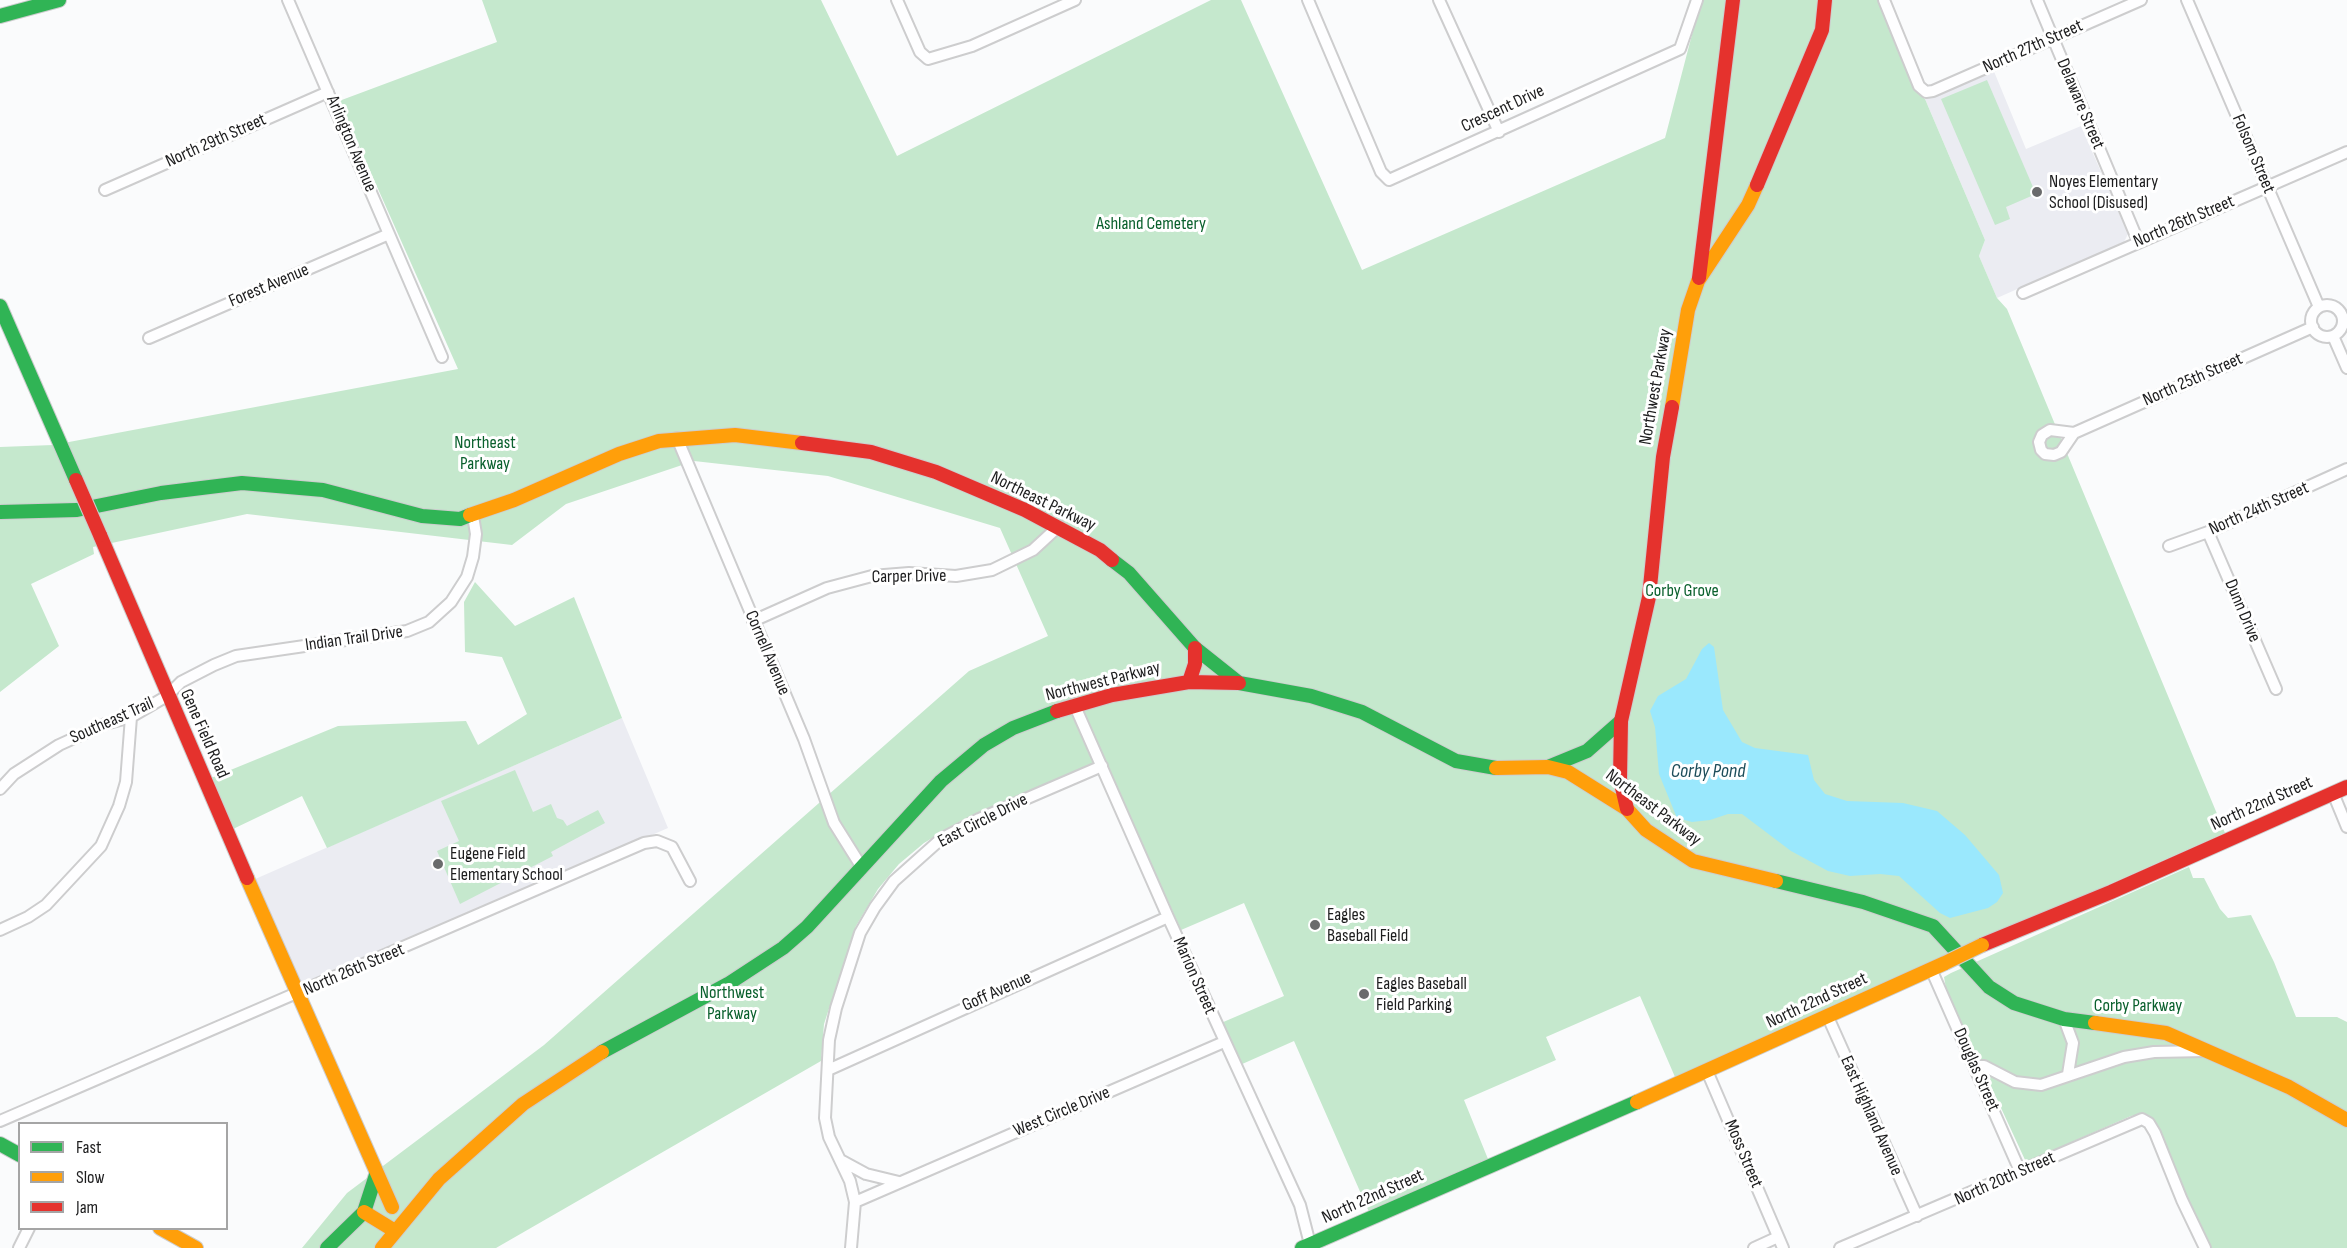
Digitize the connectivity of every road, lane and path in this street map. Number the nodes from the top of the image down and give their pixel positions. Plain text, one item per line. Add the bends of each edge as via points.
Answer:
1 (58, 0) edge
2 (288, 0) edge
3 (897, 0) edge
4 (1075, 0) edge
5 (1308, 0) edge
6 (1439, 0) edge
7 (1696, 0) edge
8 (1734, 0) edge
9 (1826, 0) edge
10 (1884, 0) edge
11 (2037, 0) edge
12 (2141, 0) edge
13 (2187, 0) edge
14 (0, 16) edge
15 (2053, 39) junction
16 (328, 92) junction
17 (1499, 132) junction
18 (2347, 152) edge
19 (2267, 186) junction
20 (105, 190) dead end
21 (389, 234) junction
22 (2138, 242) junction
23 (1698, 281) junction
24 (2023, 293) dead end
25 (0, 306) edge
26 (2319, 308) junction
27 (2344, 312) edge
28 (2313, 327) junction
29 (5, 329) edge
30 (2333, 336) junction
31 (149, 338) dead end
32 (442, 357) dead end
33 (2347, 368) edge
34 (2074, 433) dead end
35 (677, 438) junction
36 (2347, 469) edge
37 (0, 512) edge
38 (473, 516) junction
39 (1059, 526) junction
40 (2208, 532) junction
41 (2169, 546) dead end
42 (753, 621) junction
43 (1195, 648) junction
44 (1189, 682) junction
45 (1239, 683) junction
46 (2276, 689) dead end
47 (167, 696) junction
48 (1074, 704) junction
49 (131, 717) junction
50 (1621, 721) junction
51 (1102, 766) junction
52 (1548, 767) junction
53 (2347, 786) edge
54 (0, 789) edge
55 (2332, 793) junction
56 (1627, 808) junction
57 (2347, 827) edge
58 (861, 866) junction
59 (690, 881) dead end
60 (1168, 917) junction
61 (0, 930) edge
62 (1931, 969) junction
63 (297, 994) junction
64 (1827, 1015) junction
65 (2064, 1019) junction
66 (1224, 1042) junction
67 (2207, 1051) junction
68 (1974, 1066) junction
69 (828, 1070) junction
70 (1707, 1071) junction
71 (2068, 1074) junction
72 (2347, 1120) edge
73 (0, 1121) edge
74 (0, 1144) edge
75 (18, 1154) edge
76 (842, 1161) junction
77 (2020, 1172) junction
78 (376, 1175) junction
79 (900, 1182) junction
80 (855, 1202) junction
81 (367, 1207) junction
82 (392, 1207) junction
83 (1917, 1216) junction
84 (404, 1218) junction
85 (28, 1230) edge
86 (162, 1230) edge
87 (395, 1231) junction
88 (1778, 1237) junction
89 (176, 1243) edge
90 (1308, 1247) edge
91 (19, 1248) edge
92 (196, 1248) edge
93 (327, 1248) edge
94 (382, 1248) edge
95 (851, 1248) edge
96 (1754, 1248) edge
97 (1783, 1248) edge
98 (1840, 1248) edge
99 (2205, 1248) edge

1 - 14 street
2 - 16 street, Arlington Avenue
3 - 4 street via 920,52 928,59 952,54
5 - 17 street, Crescent Drive via 1381,172 1389,180
6 - 17 street
7 - 17 street, Crescent Drive via 1680,49
8 - 23 street
9 - 23 street, Northwest Parkway via 1822,30 1779,140 1748,205
10 - 15 street, North 27th Street via 1919,86 1926,92
11 - 15 street, Delaware Street
12 - 15 street, North 27th Street
13 - 19 street, Folsom Street
15 - 22 street, Delaware Street
16 - 20 street, North 29th Street
16 - 21 street, Arlington Avenue
18 - 19 street, North 26th Street
19 - 22 street, North 26th Street
19 - 26 street, Folsom Street
21 - 31 street, Forest Avenue
21 - 32 street, Arlington Avenue
22 - 24 street, North 26th Street
23 - 50 street, Northwest Parkway via 1688,310 1663,457 1649,597
25 - 29 street, Gene Field Road
26 - 27 street via 2329,305
26 - 28 street via 2313,316
27 - 30 street via 2341,328
28 - 30 street via 2323,336
28 - 34 street, North 25th Street
29 - 47 street, Gene Field Road, bridge via 76,480
30 - 33 street
35 - 38 street, Northeast Parkway via 619,454
35 - 39 street, Northeast Parkway via 735,435 871,452 936,472
35 - 42 street, Cornell Avenue
36 - 40 street, North 24th Street
37 - 38 street, Northeast Parkway via 77,510 161,493 242,483 322,490 422,516
38 - 47 street, Indian Trail Drive via 476,534 467,577 451,602 429,622 407,631 236,656 195,674
39 - 42 street, Carper Drive via 1033,550 992,570 956,576 872,576 827,588
39 - 43 street, Northeast Parkway via 1129,573
40 - 41 street, North 24th Street
40 - 46 street, Dunn Drive
42 - 58 street, Cornell Avenue via 804,739 834,823
43 - 44 street
43 - 45 street, Northeast Parkway
44 - 45 street, Northwest Parkway
44 - 48 street, Northwest Parkway
45 - 52 street, Northeast Parkway via 1311,696 1362,712 1456,761 1497,768
47 - 49 street, Southeast Trail
47 - 63 street, Gene Field Road
48 - 51 street, Marion Street
48 - 58 street, Northwest Parkway via 1013,728 964,760
49 - 54 street, Southeast Trail via 79,734 14,774
49 - 61 street via 126,782 101,846 46,905
50 - 52 street via 1587,752
50 - 56 street, Northwest Parkway via 1620,779
51 - 60 street, Marion Street
51 - 69 street, East Circle Drive via 941,839 894,881 874,907 854,948 829,1040
52 - 56 street, Northeast Parkway via 1568,772
53 - 55 street, North 22nd Street
55 - 57 street
55 - 62 street, North 22nd Street, bridge
56 - 65 street, Northeast Parkway via 1646,830 1693,861 1863,902 1933,926 1989,987 2014,1003
58 - 84 street, Northwest Parkway via 807,927 762,964 618,1041 523,1104 457,1161
59 - 63 street, North 26th Street via 672,847 657,841 644,843
60 - 66 street, Marion Street
60 - 69 street, Goff Avenue
62 - 64 street, North 22nd Street
62 - 68 street, Douglas Street
63 - 73 street, North 26th Street
63 - 78 street, Gene Field Road
64 - 70 street, North 22nd Street
64 - 83 street, East Highland Avenue
65 - 67 street via 2166,1034
65 - 71 street via 2073,1043
66 - 79 street, West Circle Drive
66 - 90 street, Marion Street via 1300,1204
67 - 71 street via 2154,1052
67 - 72 street via 2289,1087
68 - 71 street via 1984,1066 2028,1085 2041,1085
68 - 77 street, Douglas Street
69 - 76 street, East Circle Drive via 825,1118 829,1137
70 - 88 street, Moss Street
70 - 90 street, North 22nd Street
74 - 75 street
76 - 79 street via 866,1174
76 - 80 street, East Circle Drive
77 - 83 street, North 20th Street
77 - 99 street, North 20th Street via 2137,1119 2149,1123
78 - 81 street
78 - 82 street, Gene Field Road
79 - 80 street, West Circle Drive
80 - 95 street
81 - 82 street via 380,1201
81 - 87 street
81 - 93 street
82 - 84 street
83 - 98 street, North 20th Street
84 - 87 street, Northwest Parkway
85 - 91 street
86 - 89 street
87 - 94 street, Northwest Parkway
88 - 96 street
88 - 97 street
89 - 92 street

